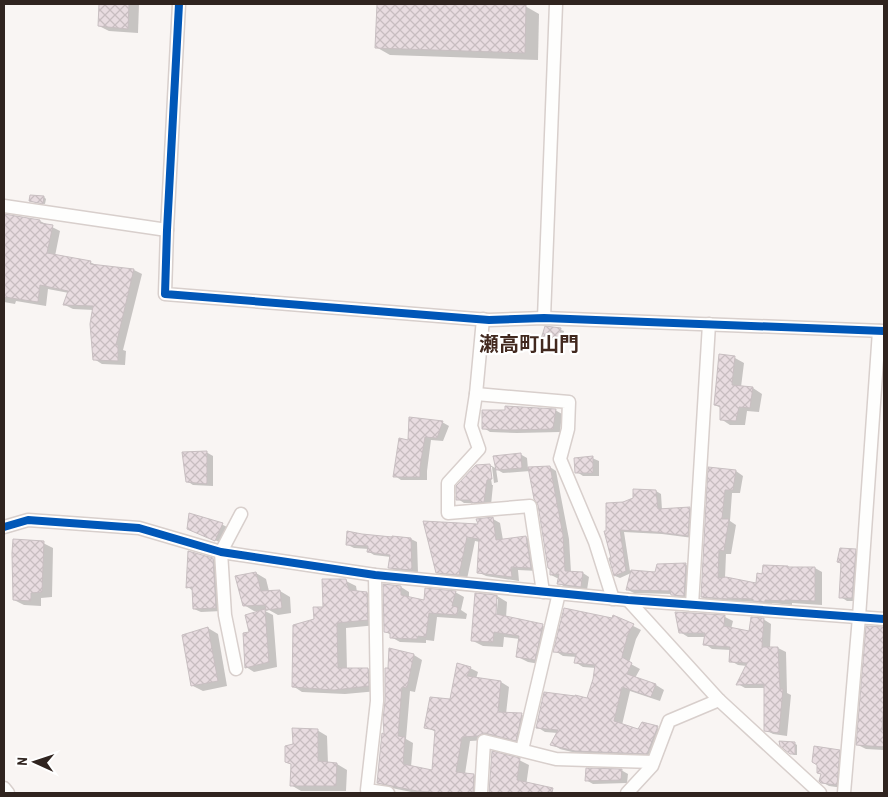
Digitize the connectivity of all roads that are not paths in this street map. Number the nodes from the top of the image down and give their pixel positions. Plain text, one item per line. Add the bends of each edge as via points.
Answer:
1 (179, 4) edge
2 (556, 4) edge
3 (4, 206) edge
4 (167, 230) junction
5 (544, 318) junction
6 (483, 319) junction
7 (709, 324) junction
8 (882, 331) edge
9 (476, 394) junction
10 (242, 514) dead end
11 (4, 528) edge
12 (221, 552) junction
13 (375, 575) junction
14 (543, 592) junction
15 (559, 594) junction
16 (614, 599) junction
17 (628, 600) junction
18 (692, 605) junction
19 (859, 617) junction
20 (884, 619) edge
21 (236, 669) dead end
22 (719, 700) junction
23 (522, 750) junction
24 (654, 762) junction
25 (4, 788) edge
26 (8, 793) edge
27 (388, 793) edge
28 (482, 793) edge
29 (627, 793) edge
30 (820, 793) edge
31 (844, 793) edge

1 - 4 street
2 - 5 street
3 - 4 street
4 - 6 street via 165,294
5 - 6 street
5 - 7 street
6 - 9 street
7 - 8 street
7 - 18 street
8 - 19 street
9 - 14 street via 471,426 479,449 448,483 448,513 530,506
9 - 16 street via 569,402 568,429 560,459 595,542
10 - 12 street
11 - 12 street via 28,520 139,528
12 - 13 street
12 - 21 street via 225,615
13 - 14 street
13 - 27 street via 377,701 368,790
14 - 15 street
15 - 16 street
15 - 23 street
16 - 17 street
17 - 18 street
17 - 22 street
18 - 19 street
19 - 20 street
19 - 31 street
22 - 24 street via 669,721
22 - 30 street
23 - 24 street via 556,759
23 - 28 street via 484,741
24 - 29 street
25 - 26 street

